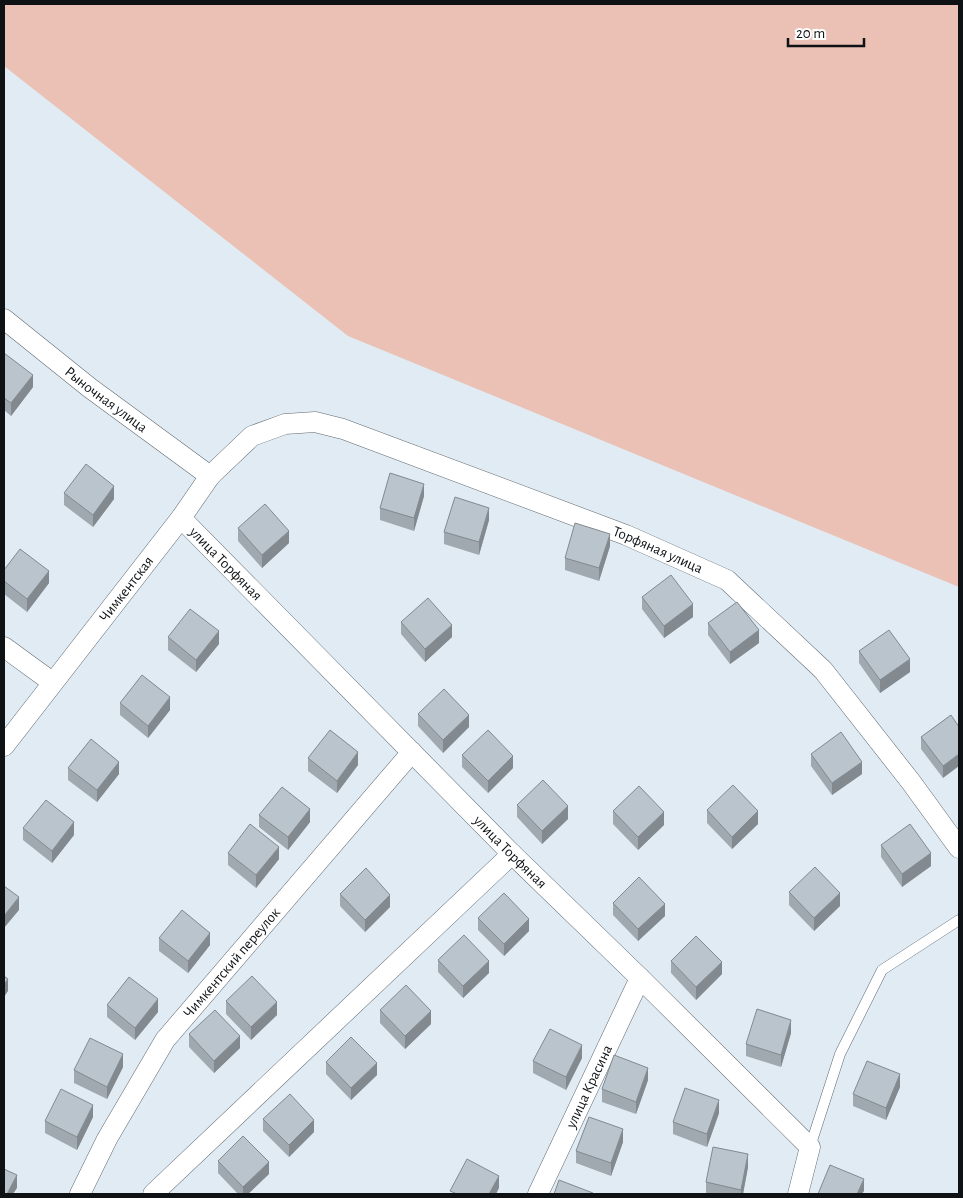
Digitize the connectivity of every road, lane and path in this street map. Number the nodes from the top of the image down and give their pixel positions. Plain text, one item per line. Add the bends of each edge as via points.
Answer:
1 (4, 319) edge
2 (252, 436) joint
3 (210, 476) junction
4 (181, 518) junction
5 (4, 647) edge
6 (52, 682) junction
7 (4, 746) edge
8 (412, 752) junction
9 (959, 848) edge
10 (512, 854) junction
11 (959, 920) edge
12 (640, 978) junction
13 (810, 1147) junction
14 (80, 1194) edge
15 (153, 1194) edge
16 (538, 1194) edge
17 (798, 1194) edge

1 - 3 street, Рыночная улица via 90,388
2 - 3 street, Чимкентская
2 - 9 street, Торфяная улица via 285,424 315,422 343,429 626,535 727,580 823,670
3 - 4 street, Чимкентская
4 - 6 street, Чимкентская
4 - 8 street, улица Торфяная
5 - 6 street
6 - 7 street, Чимкентская
8 - 10 street, улица Торфяная
8 - 14 street, Чимкентский переулок via 165,1040 107,1139
10 - 12 street, улица Торфяная
10 - 15 street
11 - 13 lane via 882,970 840,1054
12 - 13 street, улица Торфяная
12 - 16 street, улица Красина
13 - 17 street

